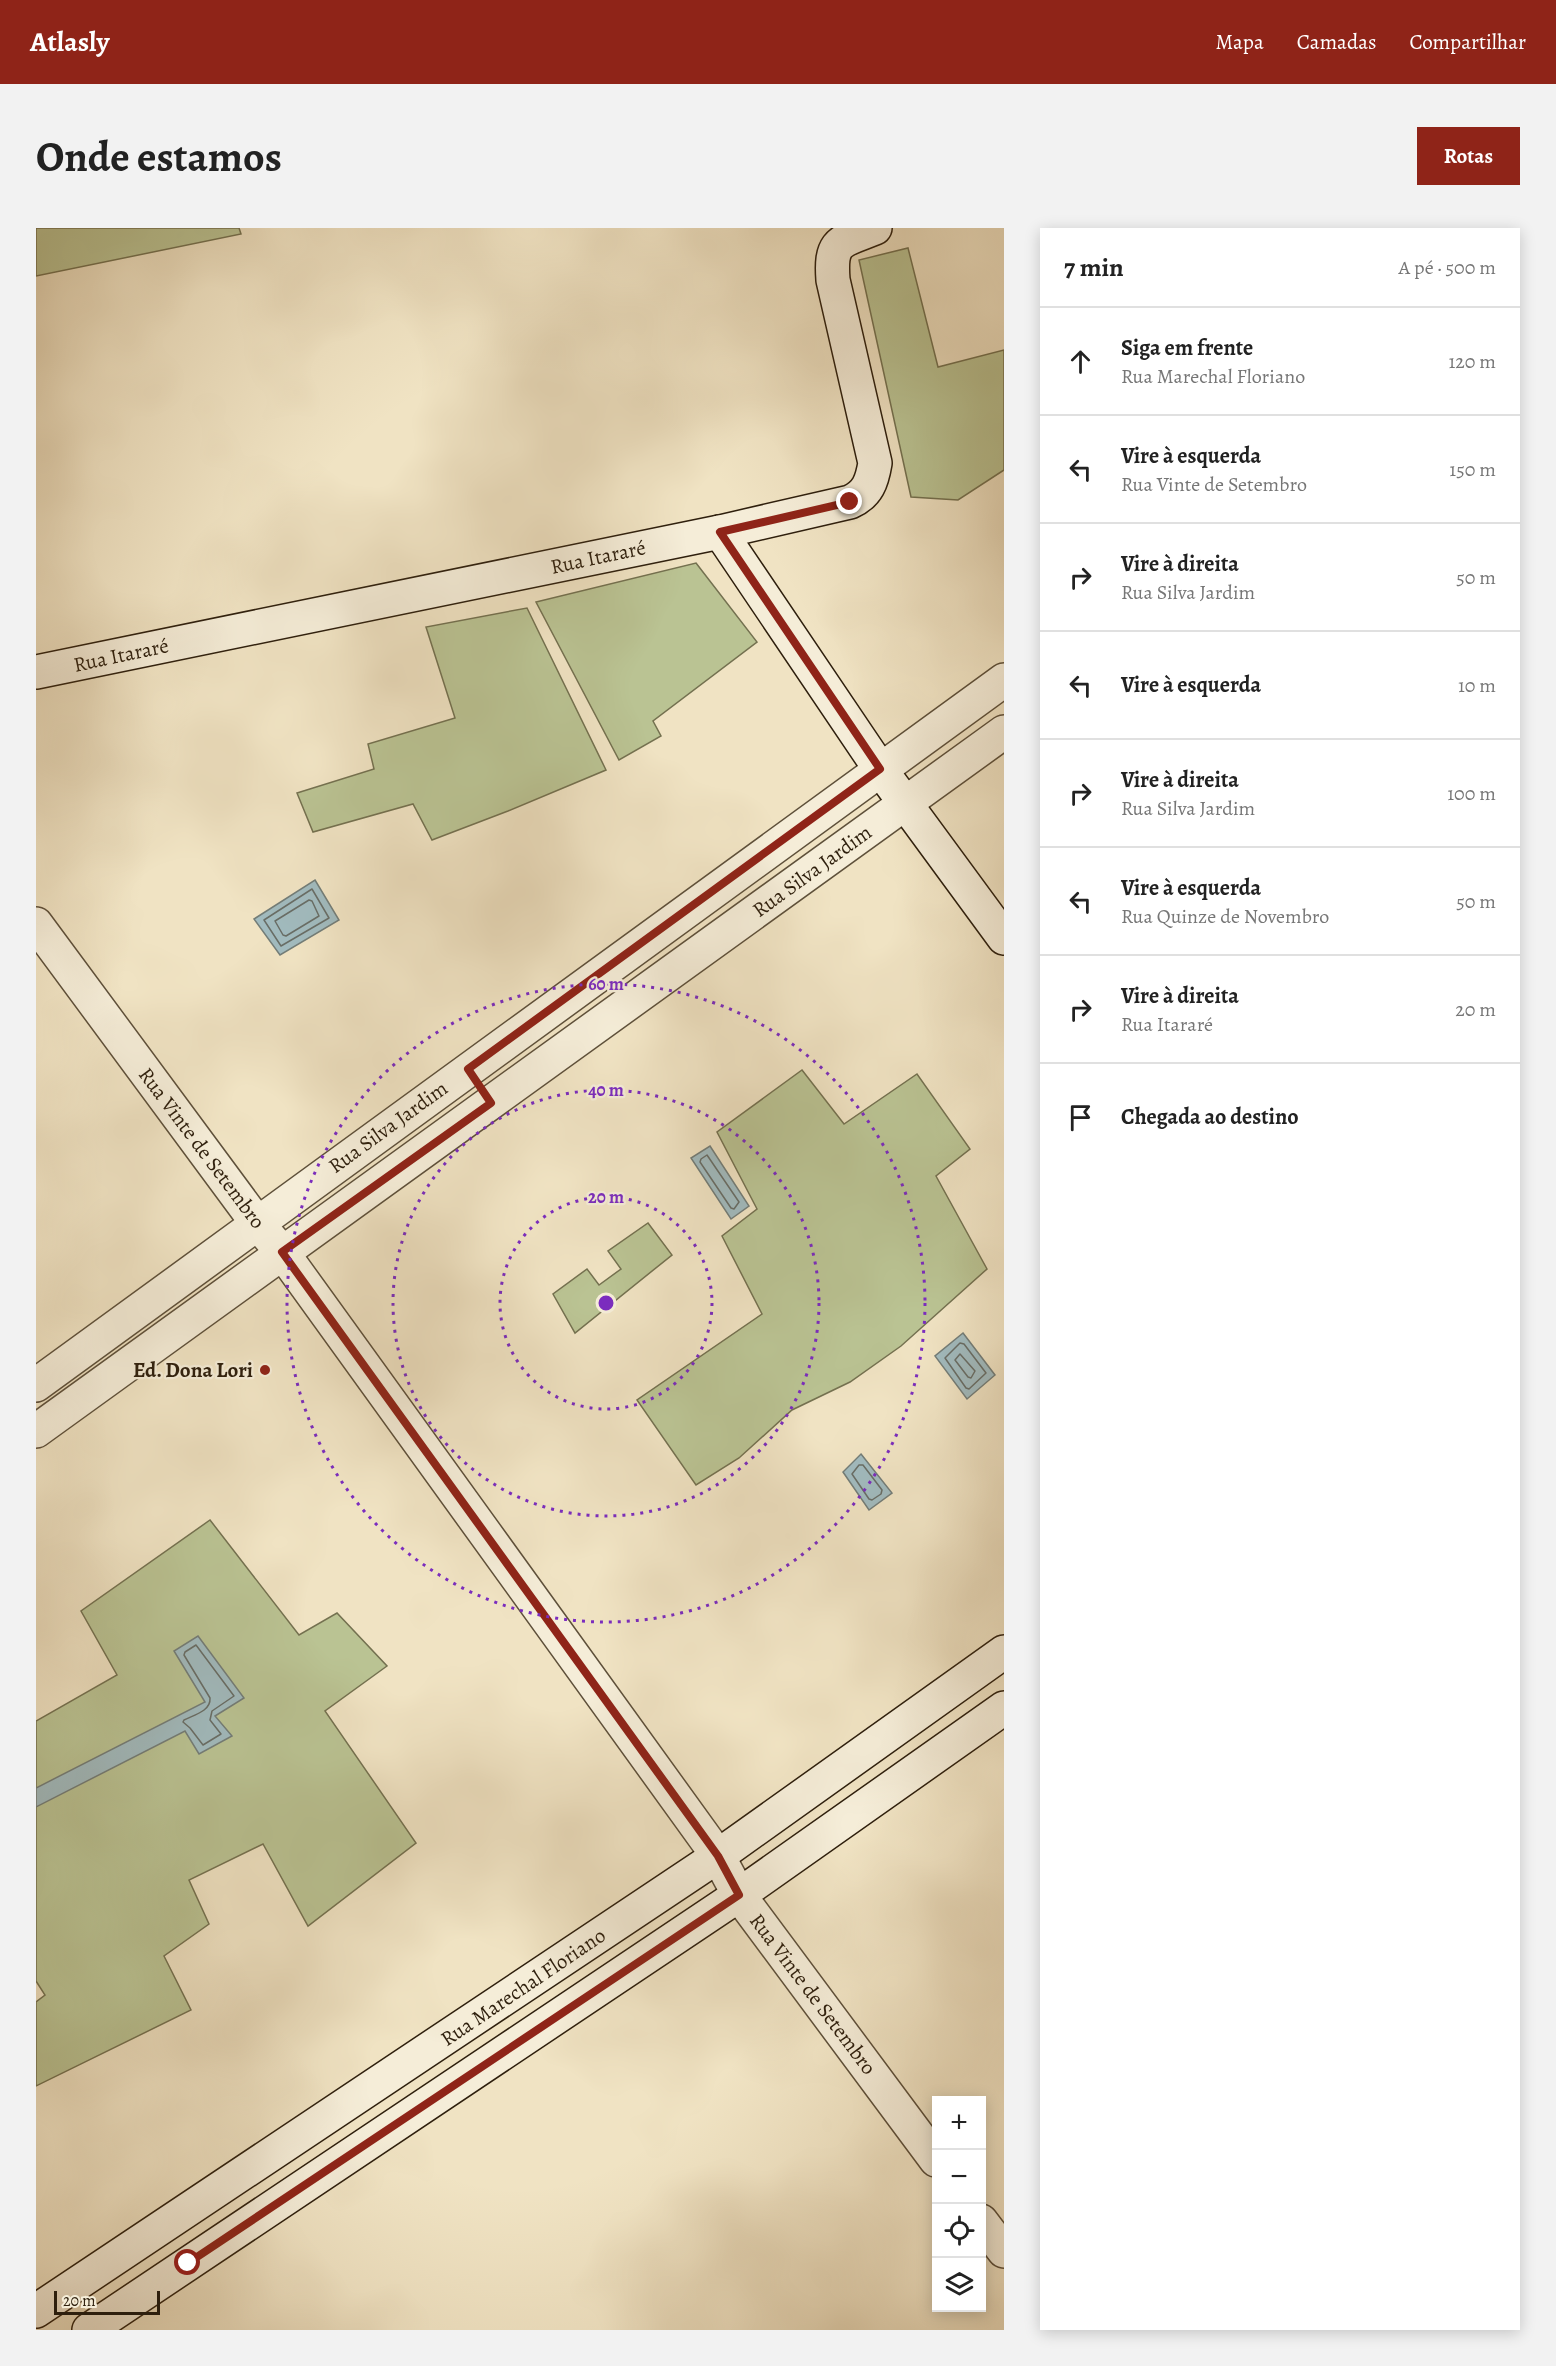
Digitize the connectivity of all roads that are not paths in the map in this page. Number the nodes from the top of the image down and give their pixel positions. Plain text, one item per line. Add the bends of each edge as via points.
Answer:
1 (875, 228) edge
2 (720, 532) junction
3 (36, 672) edge
4 (1004, 680) edge
5 (1004, 732) edge
6 (880, 769) junction
7 (905, 802) junction
8 (36, 924) edge
9 (664, 926) junction
10 (1004, 938) edge
11 (691, 959) junction
12 (468, 1069) junction
13 (491, 1103) junction
14 (257, 1223) junction
15 (282, 1252) junction
16 (71, 1359) junction
17 (36, 1385) edge
18 (94, 1389) junction
19 (36, 1431) edge
20 (1004, 1652) edge
21 (1004, 1708) edge
22 (718, 1856) junction
23 (739, 1895) junction
24 (341, 2108) junction
25 (367, 2144) junction
26 (932, 2155) edge
27 (163, 2227) junction
28 (986, 2228) edge
29 (1004, 2251) edge
30 (188, 2263) junction
31 (36, 2311) edge
32 (89, 2330) edge

1 - 2 street, Rua Itararé via 840,244 832,262 875,463 865,493 850,502
2 - 3 street, Rua Itararé
2 - 6 street
4 - 6 street, Rua Silva Jardim
5 - 7 street, Rua Silva Jardim
6 - 7 street
6 - 9 street, Rua Silva Jardim
7 - 10 street
7 - 11 street, Rua Silva Jardim
8 - 14 street, Rua Vinte de Setembro
9 - 11 street
9 - 12 street, Rua Silva Jardim
11 - 13 street, Rua Silva Jardim
12 - 13 street
12 - 14 street, Rua Silva Jardim
13 - 15 street, Rua Silva Jardim
14 - 15 street, Rua Vinte de Setembro
14 - 16 street, Rua Silva Jardim
15 - 18 street, Rua Silva Jardim
15 - 22 street, Rua Vinte de Setembro
16 - 17 street, Rua Silva Jardim
16 - 18 street
18 - 19 street, Rua Silva Jardim
20 - 22 street, Rua Marechal Floriano
21 - 23 street, Rua Marechal Floriano
22 - 23 street, Rua Vinte de Setembro
22 - 24 street, Rua Marechal Floriano
23 - 25 street, Rua Marechal Floriano
23 - 26 street, Rua Vinte de Setembro
24 - 25 street
24 - 27 street, Rua Marechal Floriano
25 - 30 street, Rua Marechal Floriano
27 - 30 street
27 - 31 street, Rua Marechal Floriano
28 - 29 street
30 - 32 street, Rua Marechal Floriano

